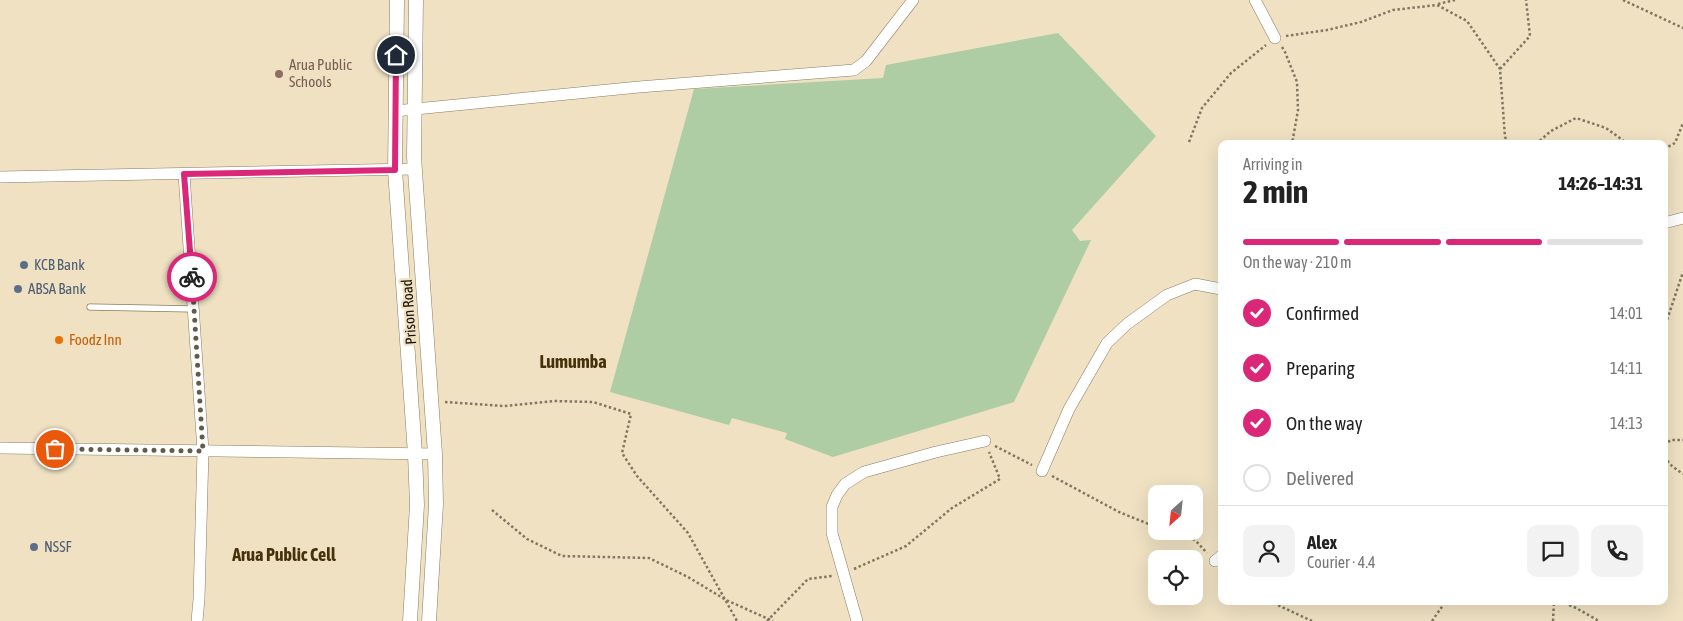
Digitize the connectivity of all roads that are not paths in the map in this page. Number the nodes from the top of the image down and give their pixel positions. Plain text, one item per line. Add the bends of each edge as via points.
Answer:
1 (397, 0) edge
2 (416, 0) edge
3 (912, 0) edge
4 (1255, 0) edge
5 (1275, 38) road end
6 (413, 108) junction
7 (395, 110) junction
8 (415, 169) junction
9 (395, 170) junction
10 (184, 174) junction
11 (0, 177) edge
12 (1683, 218) edge
13 (1668, 222) edge
14 (1218, 288) edge
15 (90, 307) dead end
16 (194, 309) junction
17 (985, 441) road end
18 (0, 448) edge
19 (203, 451) junction
20 (415, 454) junction
21 (435, 454) junction
22 (1042, 471) road end
23 (196, 621) edge
24 (410, 621) edge
25 (429, 621) edge
26 (857, 621) edge

1 - 7 street, Prison Road
2 - 6 street, Prison Road
3 - 6 street via 866,61 854,70
4 - 5 street
6 - 7 street
6 - 8 street, Prison Road
7 - 9 street, Prison Road
8 - 9 street
8 - 21 street, Prison Road
9 - 10 street
9 - 20 street, Prison Road
10 - 11 street
10 - 16 street
12 - 13 street
14 - 22 street via 1195,284 1167,295 1107,342 1068,409
15 - 16 lane
16 - 19 street
17 - 26 street via 864,472 845,484 837,495 832,507 832,532
18 - 19 street
19 - 20 street
19 - 23 street
20 - 21 street
20 - 24 street, Prison Road via 417,505
21 - 25 street, Prison Road via 436,504

